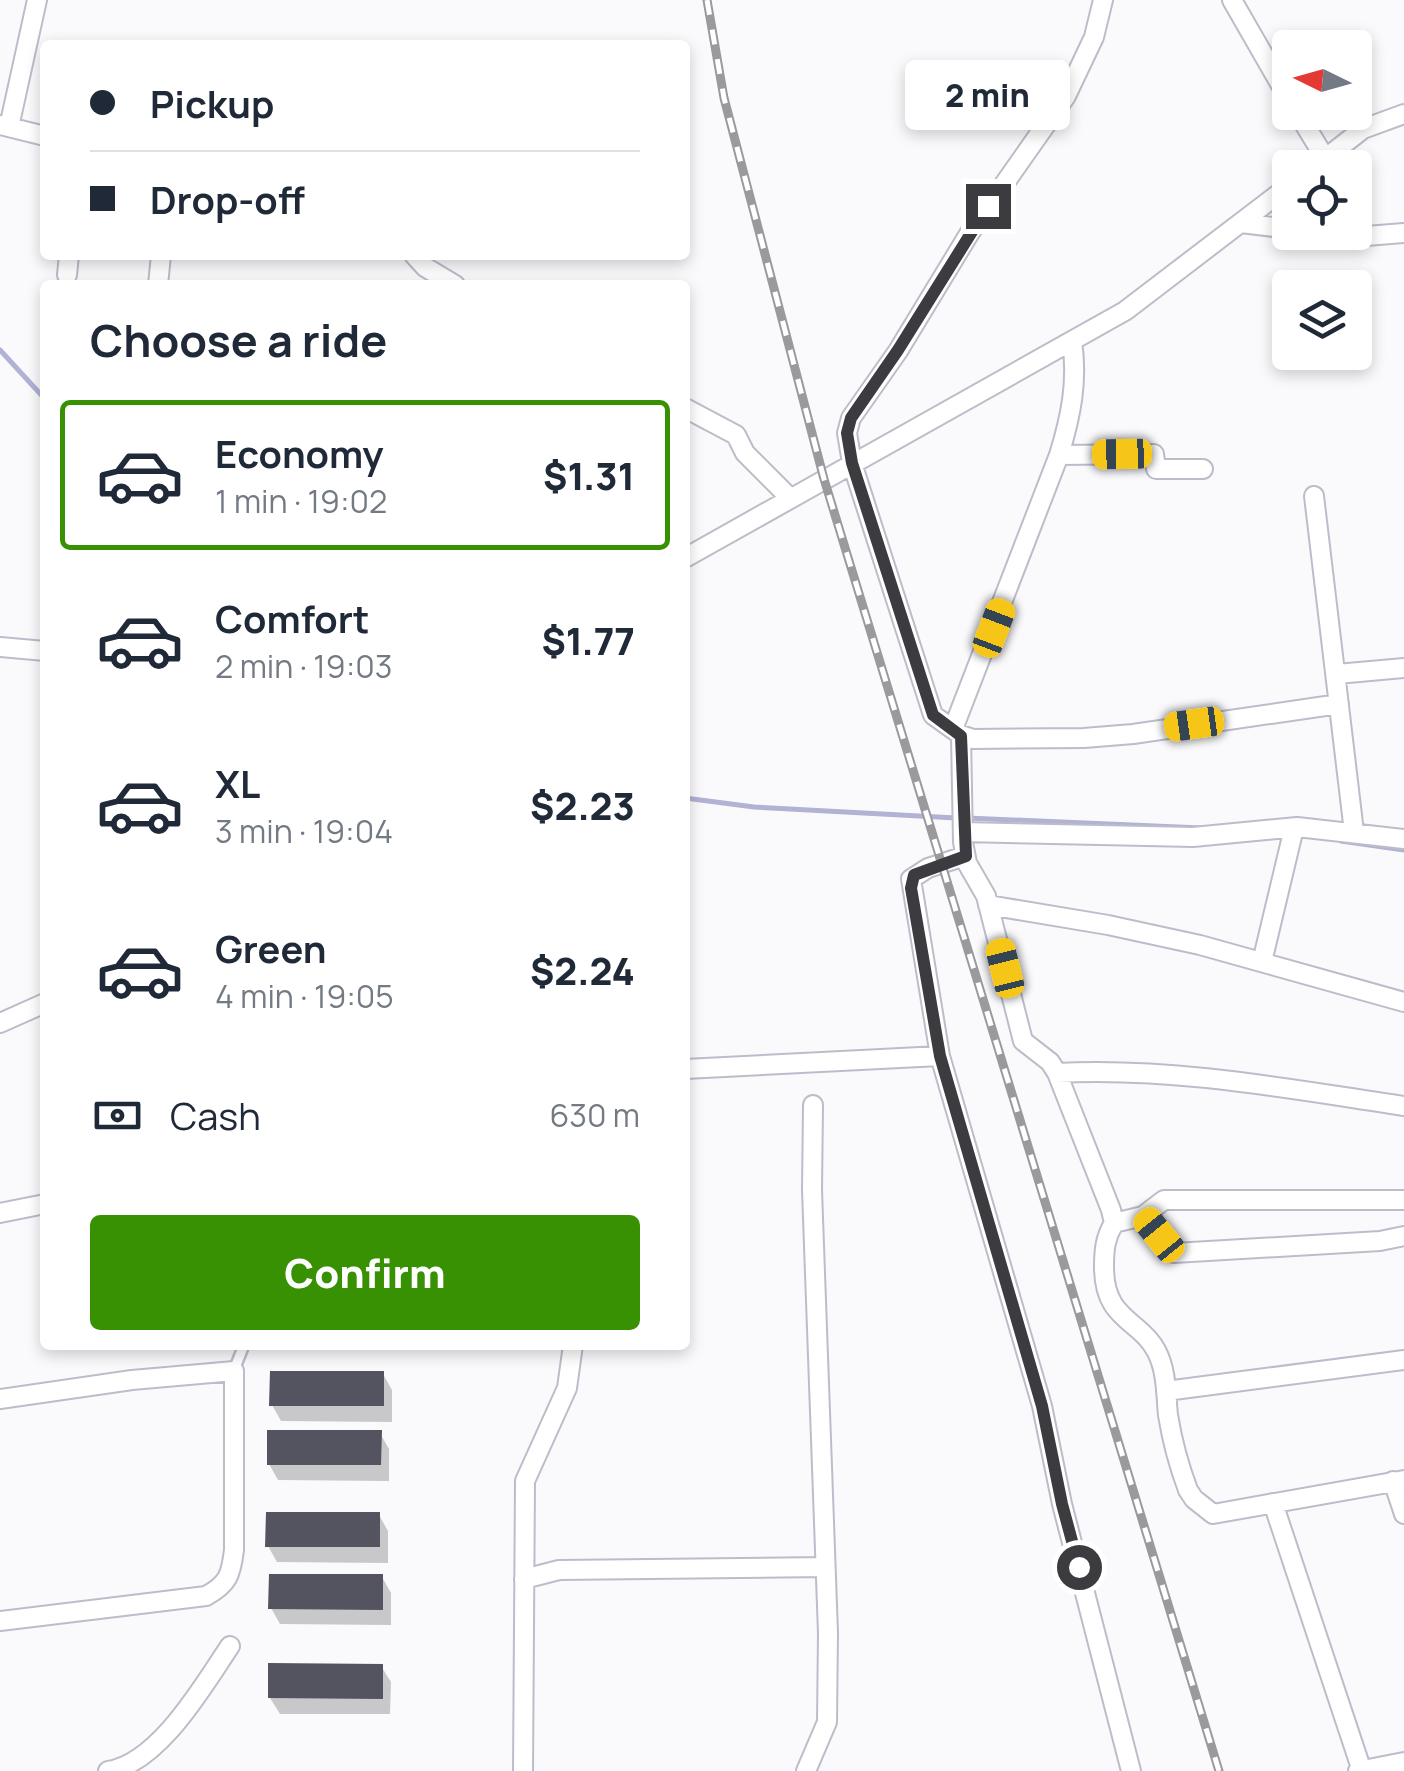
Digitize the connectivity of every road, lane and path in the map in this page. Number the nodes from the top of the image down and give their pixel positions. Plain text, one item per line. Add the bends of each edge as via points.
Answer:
1 (37, 0) edge
2 (1103, 0) edge
3 (1232, 0) edge
4 (1272, 70) edge
5 (1404, 114) edge
6 (5, 126) edge
7 (40, 135) edge
8 (1336, 150) edge
9 (1272, 199) edge
10 (1240, 223) junction
11 (1272, 227) edge
12 (1404, 233) edge
13 (1372, 236) edge
14 (69, 260) edge
15 (419, 260) edge
16 (67, 276) dead end
17 (446, 280) edge
18 (1072, 340) junction
19 (690, 411) edge
20 (1059, 455) junction
21 (852, 463) junction
22 (1204, 469) dead end
23 (1314, 496) dead end
24 (789, 498) junction
25 (690, 555) edge
26 (0, 648) edge
27 (40, 651) edge
28 (1403, 668) edge
29 (1336, 674) junction
30 (1404, 689) edge
31 (1339, 704) junction
32 (957, 732) junction
33 (1294, 828) junction
34 (962, 832) junction
35 (1354, 832) junction
36 (1404, 839) edge
37 (966, 856) junction
38 (988, 904) junction
39 (1262, 962) junction
40 (1403, 996) edge
41 (40, 1005) edge
42 (0, 1023) edge
43 (940, 1056) junction
44 (690, 1069) edge
45 (1057, 1073) junction
46 (813, 1104) dead end
47 (1404, 1106) edge
48 (1404, 1200) edge
49 (40, 1205) edge
50 (0, 1213) edge
51 (1144, 1216) junction
52 (1114, 1223) junction
53 (1404, 1236) edge
54 (242, 1350) edge
55 (573, 1350) edge
56 (1404, 1360) edge
57 (234, 1371) junction
58 (1166, 1392) junction
59 (0, 1399) edge
60 (1399, 1480) edge
61 (1273, 1503) junction
62 (1404, 1514) edge
63 (824, 1567) junction
64 (524, 1579) junction
65 (0, 1621) edge
66 (230, 1646) dead end
67 (1404, 1762) edge
68 (108, 1771) edge
69 (523, 1771) edge
70 (806, 1771) edge
71 (1131, 1771) edge
72 (1361, 1771) edge

1 - 6 street
2 - 21 street via 1066,96 851,418
3 - 4 street
5 - 8 street via 1363,129
6 - 7 street
9 - 10 street
10 - 11 street
10 - 18 street via 1125,311
12 - 13 street
14 - 16 street
15 - 17 street
18 - 20 street via 1076,371
18 - 21 street
19 - 24 street via 736,436
20 - 22 street via 1154,454 1156,469
20 - 32 street
21 - 24 street
21 - 32 street via 933,715
23 - 29 street
24 - 25 street
26 - 27 street
28 - 29 street
28 - 30 street
29 - 31 street
31 - 32 street via 1101,737 973,739
31 - 35 street
32 - 34 street
33 - 34 street via 1194,837
33 - 35 street
33 - 39 street
34 - 37 street
35 - 36 street
37 - 38 street
37 - 43 street via 911,879
38 - 39 street via 1108,924
38 - 45 street via 1024,1042
39 - 40 street
41 - 42 street
43 - 44 street
43 - 71 street via 1042,1406
45 - 47 street via 1124,1070
45 - 52 street
46 - 63 street
48 - 51 street via 1164,1200
49 - 50 street
51 - 52 street
51 - 53 street via 1174,1254
52 - 58 street via 1104,1250 1107,1296 1156,1349
54 - 57 lane
55 - 64 street via 566,1388 524,1481
56 - 58 street
57 - 59 street
57 - 65 street via 234,1550 224,1586 206,1596
58 - 61 street via 1194,1499 1212,1514
60 - 61 street
60 - 62 street
61 - 72 street
63 - 64 street via 559,1570
63 - 70 street via 827,1722
64 - 69 street
66 - 68 street via 181,1721 123,1768
67 - 72 street

